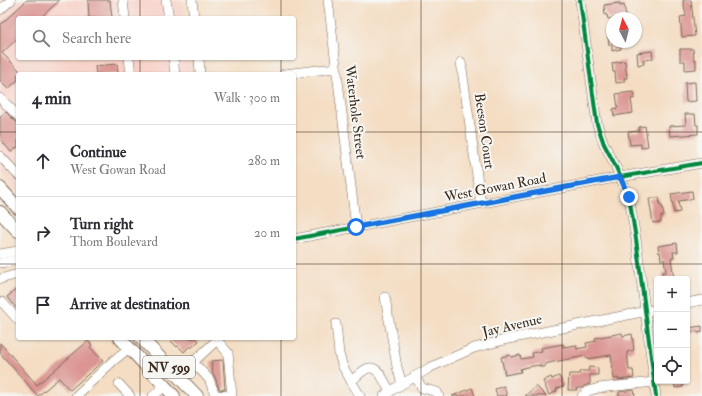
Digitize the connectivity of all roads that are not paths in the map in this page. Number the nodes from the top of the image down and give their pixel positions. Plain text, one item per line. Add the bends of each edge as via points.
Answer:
1 (11, 0) edge
2 (123, 0) edge
3 (166, 0) edge
4 (192, 0) edge
5 (328, 0) edge
6 (580, 0) edge
7 (0, 10) edge
8 (125, 16) edge
9 (168, 16) edge
10 (194, 16) edge
11 (129, 60) edge
12 (173, 60) edge
13 (199, 60) edge
14 (461, 62) dead end
15 (336, 68) junction
16 (131, 72) edge
17 (175, 72) edge
18 (200, 72) edge
19 (296, 73) edge
20 (0, 98) edge
21 (16, 114) edge
22 (0, 156) edge
23 (702, 163) edge
24 (16, 173) edge
25 (620, 177) junction
26 (0, 188) edge
27 (481, 204) junction
28 (16, 206) edge
29 (0, 212) edge
30 (356, 227) junction
31 (16, 229) edge
32 (296, 240) edge
33 (16, 251) edge
34 (0, 254) edge
35 (16, 260) edge
36 (0, 263) edge
37 (16, 275) edge
38 (0, 279) edge
39 (385, 297) dead end
40 (702, 300) edge
41 (2, 302) dead end
42 (690, 302) edge
43 (654, 310) edge
44 (645, 311) junction
45 (16, 318) edge
46 (336, 324) dead end
47 (122, 340) edge
48 (144, 340) edge
49 (214, 340) edge
50 (216, 340) edge
51 (129, 348) junction
52 (194, 362) junction
53 (178, 376) junction
54 (415, 376) junction
55 (351, 381) junction
56 (654, 382) joint
57 (119, 384) dead end
58 (402, 384) junction
59 (654, 384) edge
60 (165, 386) junction
61 (387, 394) edge
62 (76, 396) edge
63 (130, 396) edge
64 (153, 396) edge
65 (174, 396) edge
66 (197, 396) edge
67 (360, 396) edge
68 (439, 396) edge
69 (582, 396) edge
70 (656, 396) edge

1 - 7 street
2 - 8 street
3 - 9 street
4 - 10 street
5 - 15 street, Waterhole Street
6 - 25 street via 597,124
11 - 16 street
12 - 17 street
13 - 18 street
14 - 27 street, Beeson Court
15 - 19 street
15 - 30 street, Waterhole Street
20 - 21 street
22 - 24 street
23 - 25 street, West Gowan Road
25 - 27 street, West Gowan Road
25 - 44 street via 629,197
26 - 28 main road
27 - 30 street, West Gowan Road
29 - 31 main road
30 - 32 street, West Gowan Road
33 - 34 street
35 - 36 street
37 - 38 street
39 - 58 street
40 - 42 street
41 - 45 street
43 - 44 street, Jay Avenue
44 - 54 street, Jay Avenue via 474,348
44 - 56 street
46 - 55 street via 339,354
47 - 51 main road, NV 599
48 - 53 main road, NV 599
49 - 52 street
50 - 52 street via 228,353 232,396 215,395 210,379
51 - 60 main road, NV 599
51 - 62 street
52 - 53 street
53 - 66 main road, NV 599
54 - 58 street, Jay Avenue
54 - 68 street via 422,388 437,392
55 - 61 street via 368,368 378,370
55 - 67 street
56 - 69 street via 599,388
57 - 63 street
58 - 61 street, Jay Avenue
59 - 70 street
60 - 64 street
60 - 65 main road, NV 599

